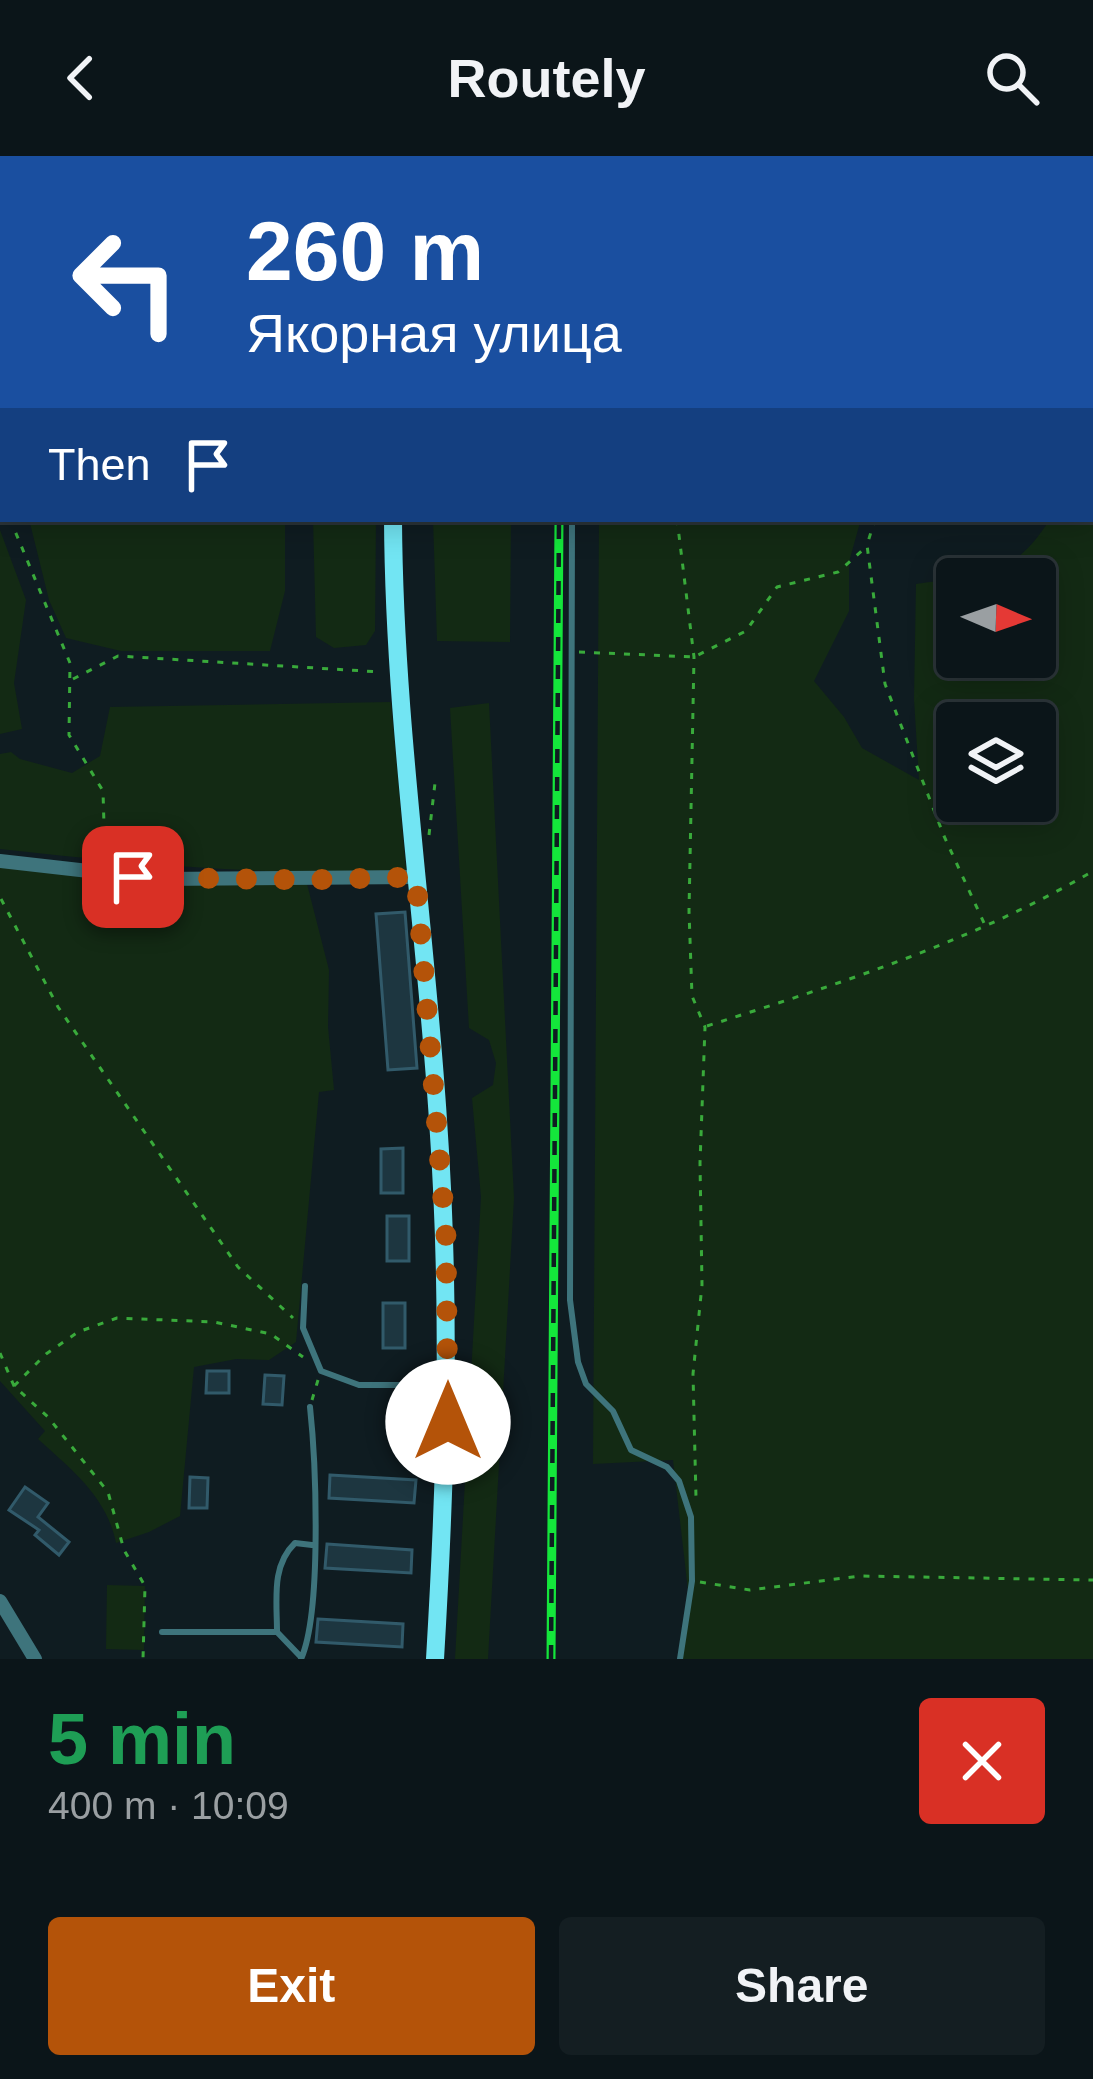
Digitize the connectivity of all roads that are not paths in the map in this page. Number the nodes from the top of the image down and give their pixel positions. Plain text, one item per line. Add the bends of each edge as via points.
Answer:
1 (393, 522) edge
2 (572, 522) edge
3 (0, 861) edge
4 (416, 877) junction
5 (305, 1286) dead end
6 (448, 1385) junction
7 (310, 1407) road end
8 (314, 1545) junction
9 (0, 1600) edge
10 (162, 1632) dead end
11 (277, 1632) junction
12 (301, 1658) edge
13 (34, 1659) edge
14 (435, 1659) edge
15 (680, 1659) edge

1 - 4 main road via 400,674 422,845
2 - 15 lane via 570,1300 586,1384 613,1412 632,1450 679,1481 691,1517
3 - 4 street via 159,880
4 - 6 main road via 438,1117
5 - 6 lane via 303,1328 321,1371 359,1384
6 - 14 main road
7 - 8 lane
8 - 11 lane via 295,1544 284,1554
8 - 12 lane via 309,1643
9 - 13 street
10 - 11 lane
11 - 12 lane

